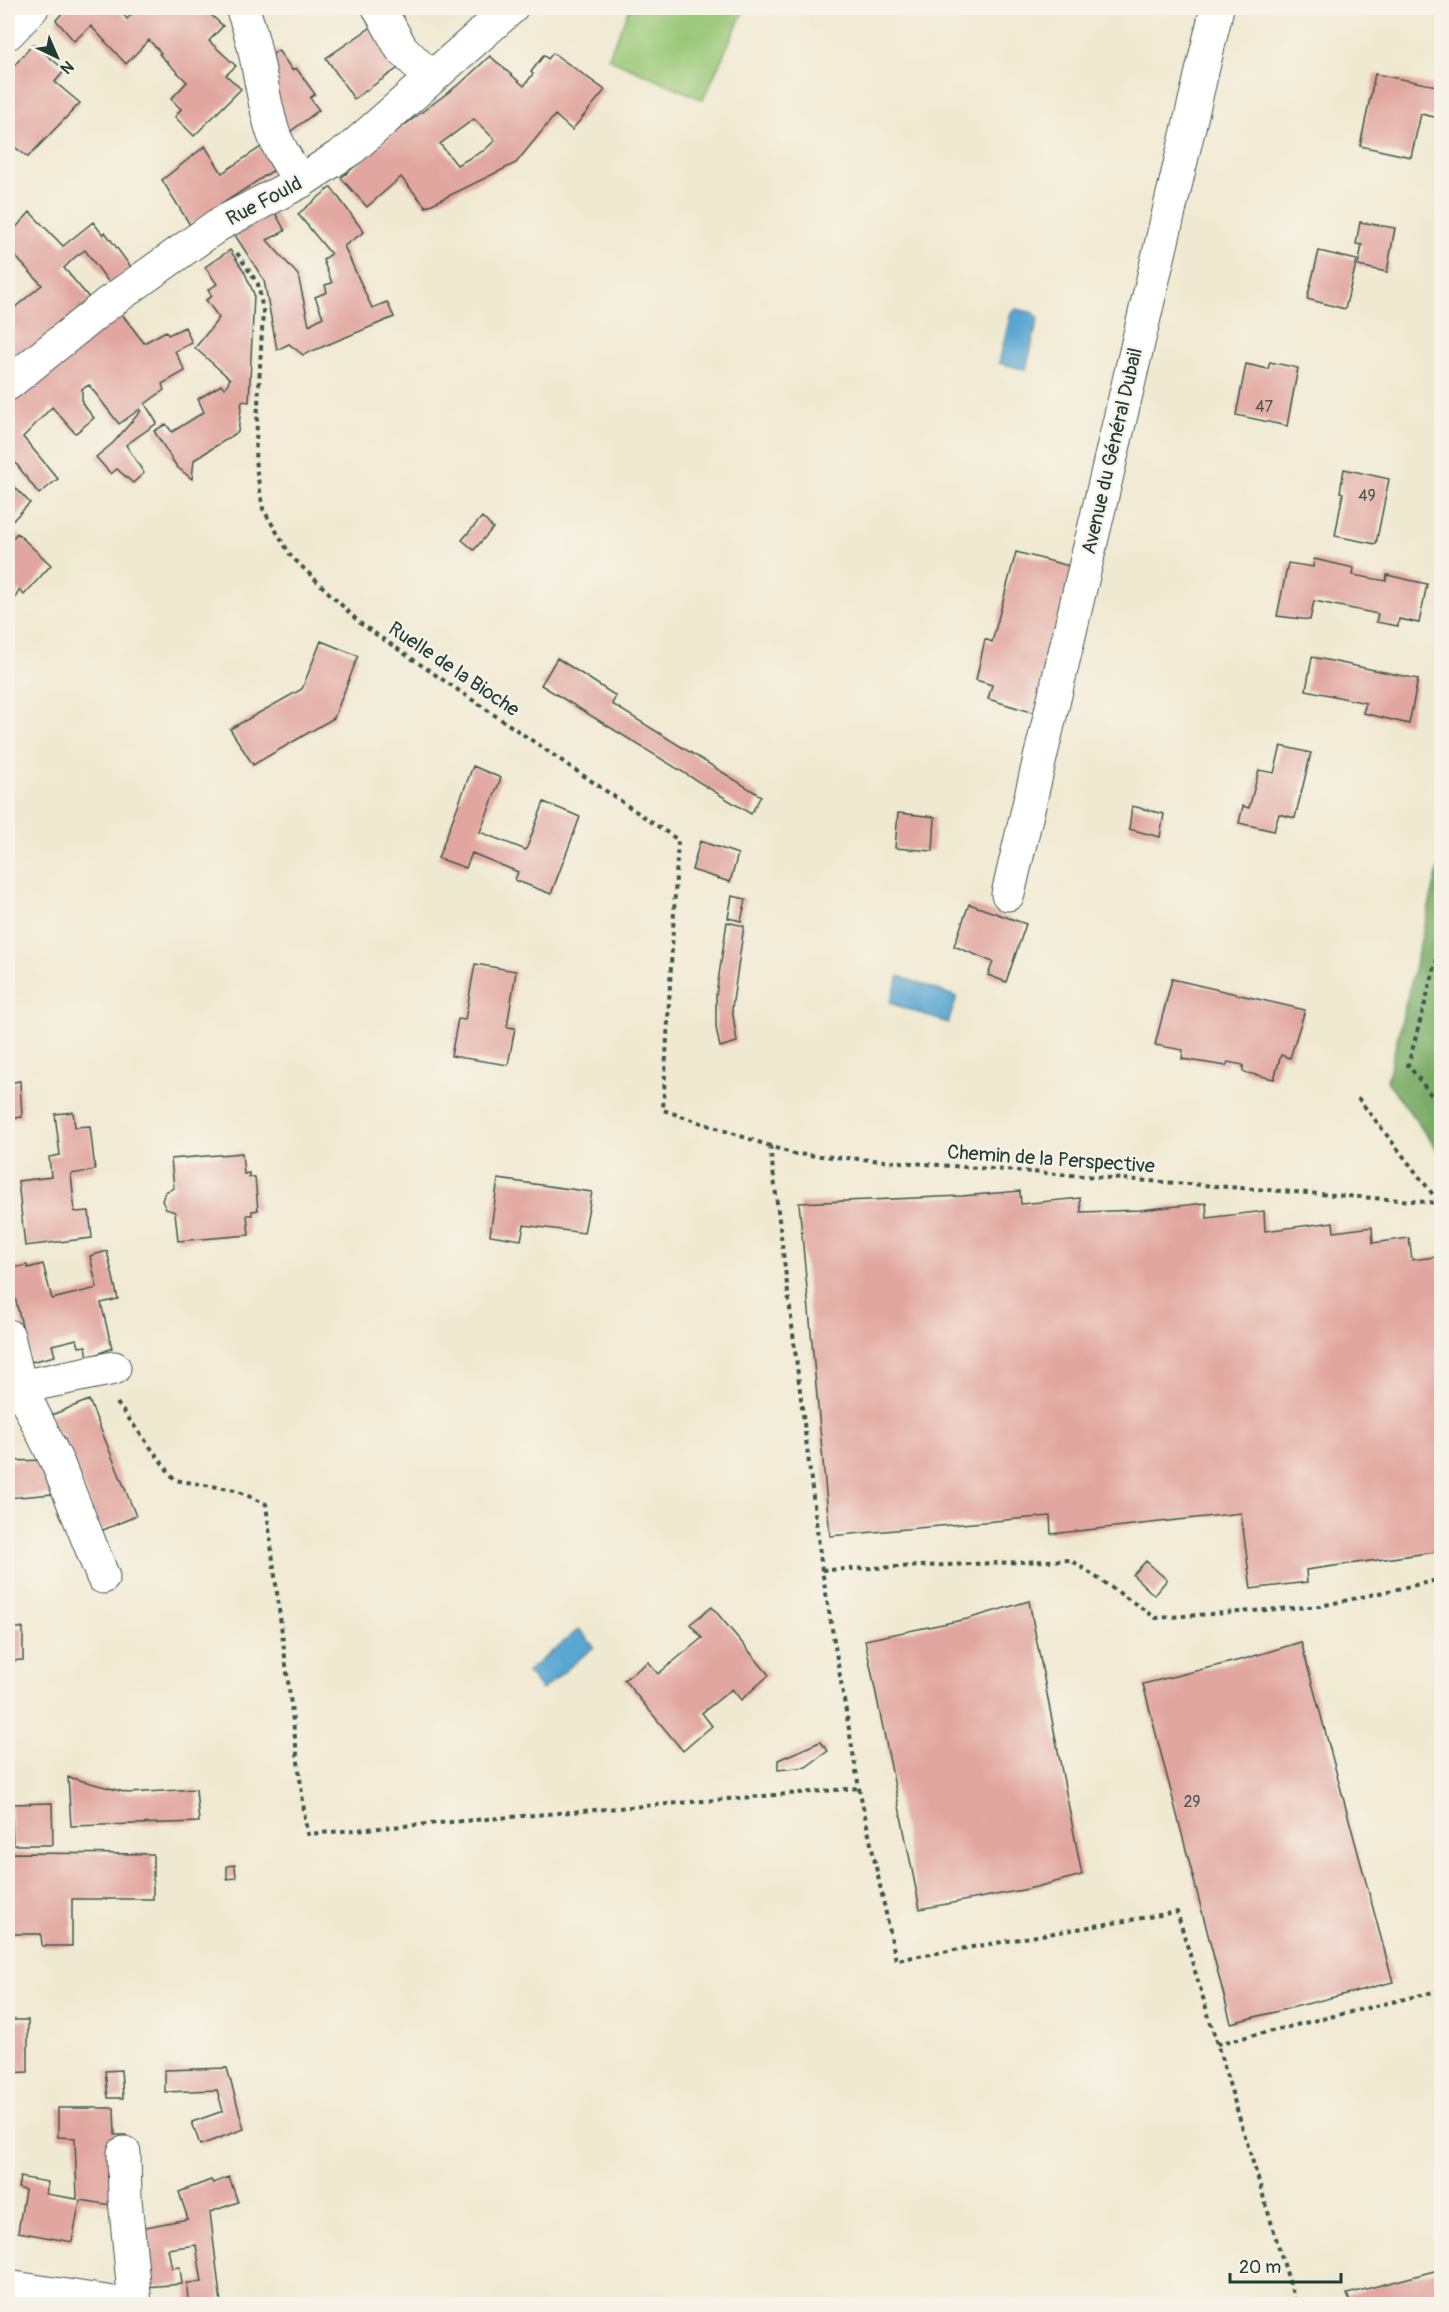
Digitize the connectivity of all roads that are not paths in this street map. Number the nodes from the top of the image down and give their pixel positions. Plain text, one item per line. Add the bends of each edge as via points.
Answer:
1 (32, 8) edge
2 (242, 8) edge
3 (379, 8) edge
4 (511, 8) edge
5 (1217, 8) edge
6 (8, 33) edge
7 (430, 77) junction
8 (300, 182) junction
9 (8, 384) edge
10 (1008, 894) dead end
11 (8, 1336) edge
12 (104, 1371) road end
13 (20, 1387) junction
14 (103, 1576) dead end
15 (124, 2153) dead end
16 (8, 2287) edge
17 (120, 2304) edge
18 (135, 2304) edge

1 - 6 street
2 - 8 street via 252,36 272,131
3 - 7 street via 401,48
4 - 7 street, Rue Fould
5 - 10 street, Avenue du Général Dubail
7 - 8 street, Rue Fould via 352,148
8 - 9 street, Rue Fould via 218,225 107,304
11 - 13 street
12 - 13 street
13 - 14 street via 58,1464
15 - 18 street
16 - 17 street

